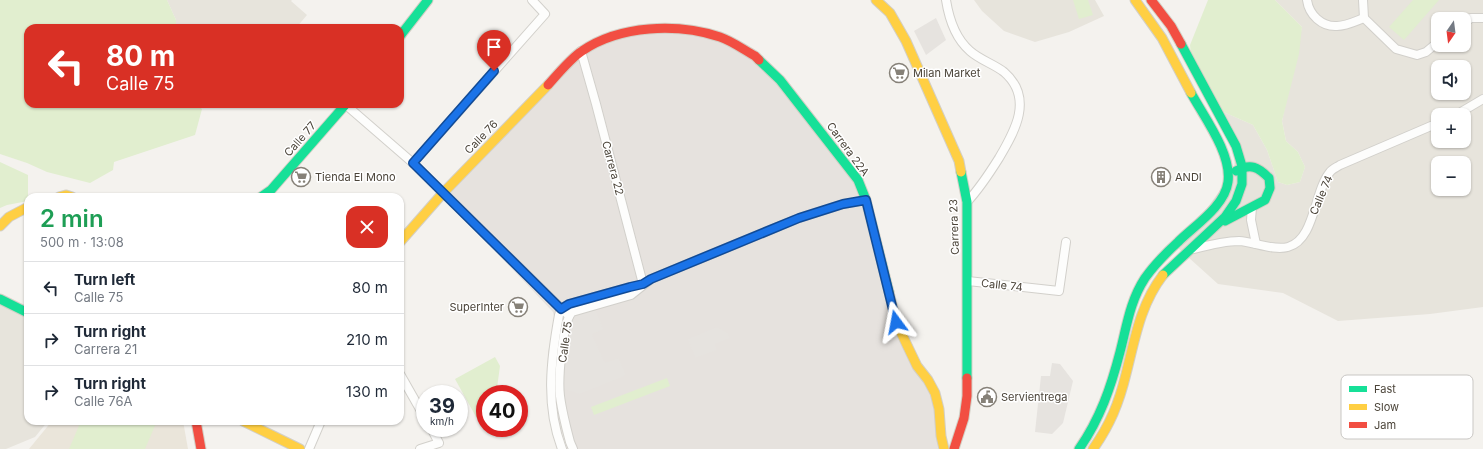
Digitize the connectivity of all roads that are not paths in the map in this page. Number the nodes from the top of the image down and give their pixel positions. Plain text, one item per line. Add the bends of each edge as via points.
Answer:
1 (428, 0) edge
2 (532, 0) edge
3 (876, 0) edge
4 (946, 0) edge
5 (1135, 0) edge
6 (1151, 0) edge
7 (1307, 0) edge
8 (1363, 0) edge
9 (1364, 18) junction
10 (1471, 18) edge
11 (1483, 18) edge
12 (404, 31) edge
13 (1431, 48) edge
14 (581, 51) junction
15 (1483, 99) edge
16 (343, 108) edge
17 (351, 108) edge
18 (1468, 108) edge
19 (1431, 126) edge
20 (413, 163) junction
21 (1242, 167) junction
22 (1228, 175) junction
23 (274, 193) edge
24 (443, 193) junction
25 (866, 200) junction
26 (967, 202) junction
27 (1252, 207) junction
28 (24, 209) edge
29 (1217, 225) junction
30 (0, 226) edge
31 (404, 237) edge
32 (1066, 242) dead end
33 (1256, 244) junction
34 (1190, 250) junction
35 (968, 281) junction
36 (643, 284) junction
37 (0, 299) edge
38 (561, 309) junction
39 (24, 310) edge
40 (569, 316) junction
41 (404, 381) edge
42 (416, 402) edge
43 (197, 425) edge
44 (251, 425) edge
45 (319, 425) edge
46 (1109, 425) junction
47 (436, 437) edge
48 (201, 449) edge
49 (300, 449) edge
50 (309, 449) edge
51 (420, 449) edge
52 (562, 449) edge
53 (573, 449) edge
54 (944, 449) edge
55 (954, 449) edge
56 (1080, 449) edge
57 (1093, 449) edge
58 (1101, 449) edge

1 - 12 main road
2 - 20 street via 545,14
3 - 26 main road, Carrera 23 via 890,13 906,41 959,161
4 - 26 street via 958,36 970,52 1005,72 1015,86 1020,100 1019,118 1013,134 982,185
5 - 22 main road via 1161,36 1222,150
6 - 21 main road via 1171,26 1236,146
7 - 9 street via 1314,17 1325,24 1337,26
8 - 9 street
9 - 13 street via 1396,49 1417,55
10 - 11 street
14 - 24 main road, Calle 76
14 - 25 main road, Carrera 22A via 606,38 640,29 678,28 721,37 755,56 780,80 858,180
14 - 36 street, Carrera 22
15 - 18 street
16 - 23 main road, Calle 77
17 - 20 street
19 - 33 street, Calle 74 via 1340,165 1330,172 1305,233 1298,243 1287,248
20 - 24 street
21 - 22 main road
21 - 27 main road via 1253,166 1269,178 1270,188 1265,200
21 - 29 main road via 1239,196
22 - 56 main road via 1228,185 1216,206 1169,250 1143,281 1128,316 1113,383 1099,420
24 - 31 main road, Calle 76
24 - 38 street
25 - 36 street, Calle 75 via 843,204 799,218
25 - 54 main road, Carrera 22A via 896,322 917,366 935,393
26 - 35 main road, Carrera 23
27 - 29 main road
27 - 33 street via 1251,220
28 - 30 main road via 5,219
29 - 34 main road
32 - 35 street, Calle 74 via 1059,291
33 - 34 street, Calle 74 via 1221,242
34 - 46 main road via 1165,272 1154,286 1144,307 1123,387
35 - 55 main road, Carrera 23 via 967,396 964,418
36 - 38 street, Calle 75 via 569,304
36 - 40 street, Calle 75 via 631,295 572,312
37 - 39 main road
38 - 40 street
38 - 52 street via 552,352 550,395
40 - 53 street, Calle 75 via 562,352 560,394
41 - 42 street
43 - 48 main road
44 - 49 main road
45 - 50 street
46 - 57 main road
46 - 58 main road
47 - 51 street via 439,443

